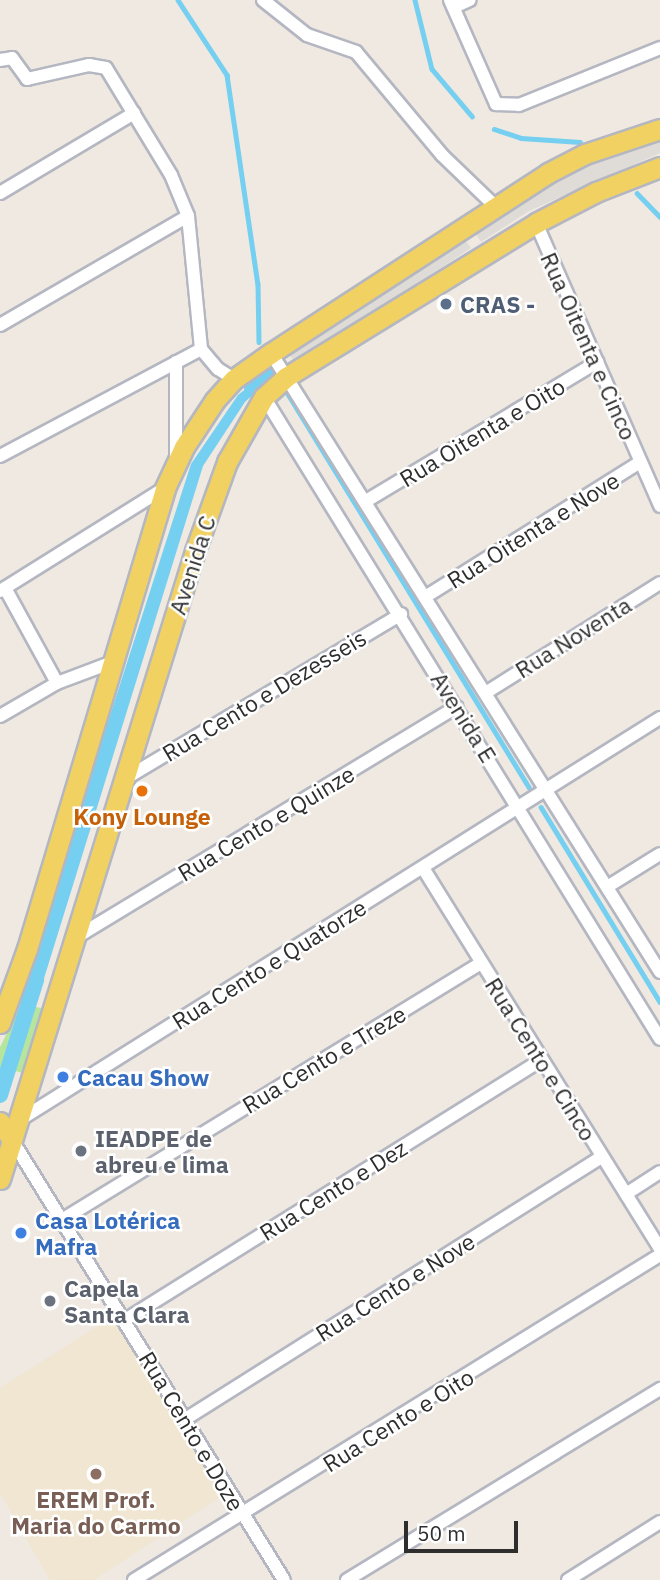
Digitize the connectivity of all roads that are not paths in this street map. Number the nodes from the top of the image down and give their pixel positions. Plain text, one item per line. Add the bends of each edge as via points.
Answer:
1 (263, 0) edge
2 (470, 0) edge
3 (452, 4) edge
4 (660, 48) edge
5 (6, 59) edge
6 (134, 113) junction
7 (660, 129) edge
8 (660, 167) edge
9 (0, 193) edge
10 (495, 206) junction
11 (188, 216) junction
12 (536, 223) junction
13 (462, 229) junction
14 (480, 257) junction
15 (0, 325) edge
16 (201, 349) junction
17 (271, 353) junction
18 (176, 362) junction
19 (597, 362) junction
20 (286, 377) junction
21 (234, 379) junction
22 (264, 397) junction
23 (0, 456) edge
24 (176, 462) junction
25 (640, 462) junction
26 (165, 488) junction
27 (366, 501) junction
28 (660, 506) edge
29 (660, 583) edge
30 (3, 589) edge
31 (425, 597) junction
32 (401, 614) junction
33 (113, 662) junction
34 (57, 683) junction
35 (486, 692) junction
36 (457, 707) junction
37 (0, 716) edge
38 (660, 718) edge
39 (128, 777) junction
40 (546, 789) junction
41 (519, 806) junction
42 (660, 854) edge
43 (423, 868) junction
44 (607, 887) junction
45 (75, 939) junction
46 (481, 963) junction
47 (660, 972) edge
48 (0, 1023) edge
49 (660, 1039) edge
50 (541, 1060) junction
51 (10, 1128) edge
52 (603, 1157) junction
53 (660, 1172) edge
54 (0, 1179) edge
55 (626, 1194) junction
56 (60, 1221) junction
57 (660, 1249) edge
58 (660, 1255) edge
59 (125, 1320) junction
60 (660, 1389) edge
61 (187, 1418) junction
62 (244, 1516) junction
63 (660, 1522) edge
64 (153, 1568) junction
65 (134, 1580) edge
66 (160, 1580) edge
67 (284, 1580) edge
68 (347, 1580) edge
69 (568, 1580) edge

1 - 10 street via 307,35 356,52 442,155
2 - 3 street
3 - 4 street via 496,104 519,105
5 - 6 street via 27,79 102,65
6 - 9 street
6 - 11 street via 171,175
7 - 10 main road, Avenida C via 585,155
8 - 12 main road, Avenida C via 596,192
10 - 13 main road, Avenida C
11 - 15 street
11 - 16 street
12 - 14 main road, Avenida C
12 - 19 street, Rua Oitenta e Cinco
13 - 14 main road
13 - 17 main road, Avenida C
14 - 20 main road, Avenida C
16 - 18 street
16 - 21 street
17 - 20 street, Avenida E
17 - 21 main road, Avenida C
18 - 23 street
18 - 24 street
19 - 25 street, Rua Oitenta e Cinco
19 - 27 street, Rua Oitenta e Oito
20 - 22 main road, Avenida C
20 - 27 street, Avenida E
21 - 24 main road, Avenida C via 202,418
22 - 32 street, Avenida E
22 - 39 main road, Avenida C via 227,462 199,540
24 - 26 main road, Avenida C
25 - 28 street, Rua Oitenta e Cinco
25 - 31 street, Rua Oitenta e Nove
26 - 30 street
26 - 33 main road, Avenida C
27 - 31 street, Avenida E
29 - 35 street, Rua Noventa
30 - 34 street
31 - 35 street, Avenida E
32 - 36 street, Avenida E
32 - 39 street, Rua Cento e Dezesseis
33 - 34 street
33 - 48 main road, Avenida C via 27,949
34 - 37 street
35 - 40 street, Avenida E
36 - 41 street, Avenida E
36 - 45 street, Rua Cento e Quinze
38 - 40 street, Rua Cento e Quatorze
39 - 45 main road, Avenida C
40 - 41 street, Rua Cento e Quatorze
40 - 44 street, Avenida E
41 - 43 street, Rua Cento e Quatorze
41 - 49 street, Avenida E
42 - 44 street
43 - 46 street, Rua Cento e Cinco
43 - 51 street, Rua Cento e Quatorze
44 - 47 street, Avenida E
45 - 51 main road, Avenida C
46 - 50 street, Rua Cento e Cinco
46 - 56 street, Rua Cento e Treze
50 - 52 street, Rua Cento e Cinco
50 - 59 street, Rua Cento e Dez
51 - 54 main road, Avenida C
51 - 56 street, Rua Cento e Doze
52 - 55 street, Rua Cento e Cinco
52 - 61 street, Rua Cento e Nove
53 - 55 street
55 - 57 street, Rua Cento e Cinco
56 - 59 street, Rua Cento e Doze
58 - 62 street, Rua Cento e Oito
59 - 61 street, Rua Cento e Doze
60 - 68 street
61 - 62 street, Rua Cento e Doze
62 - 64 street, Rua Cento e Oito
62 - 67 street, Rua Cento e Doze
63 - 69 street
64 - 65 street, Rua Cento e Oito
64 - 66 street

